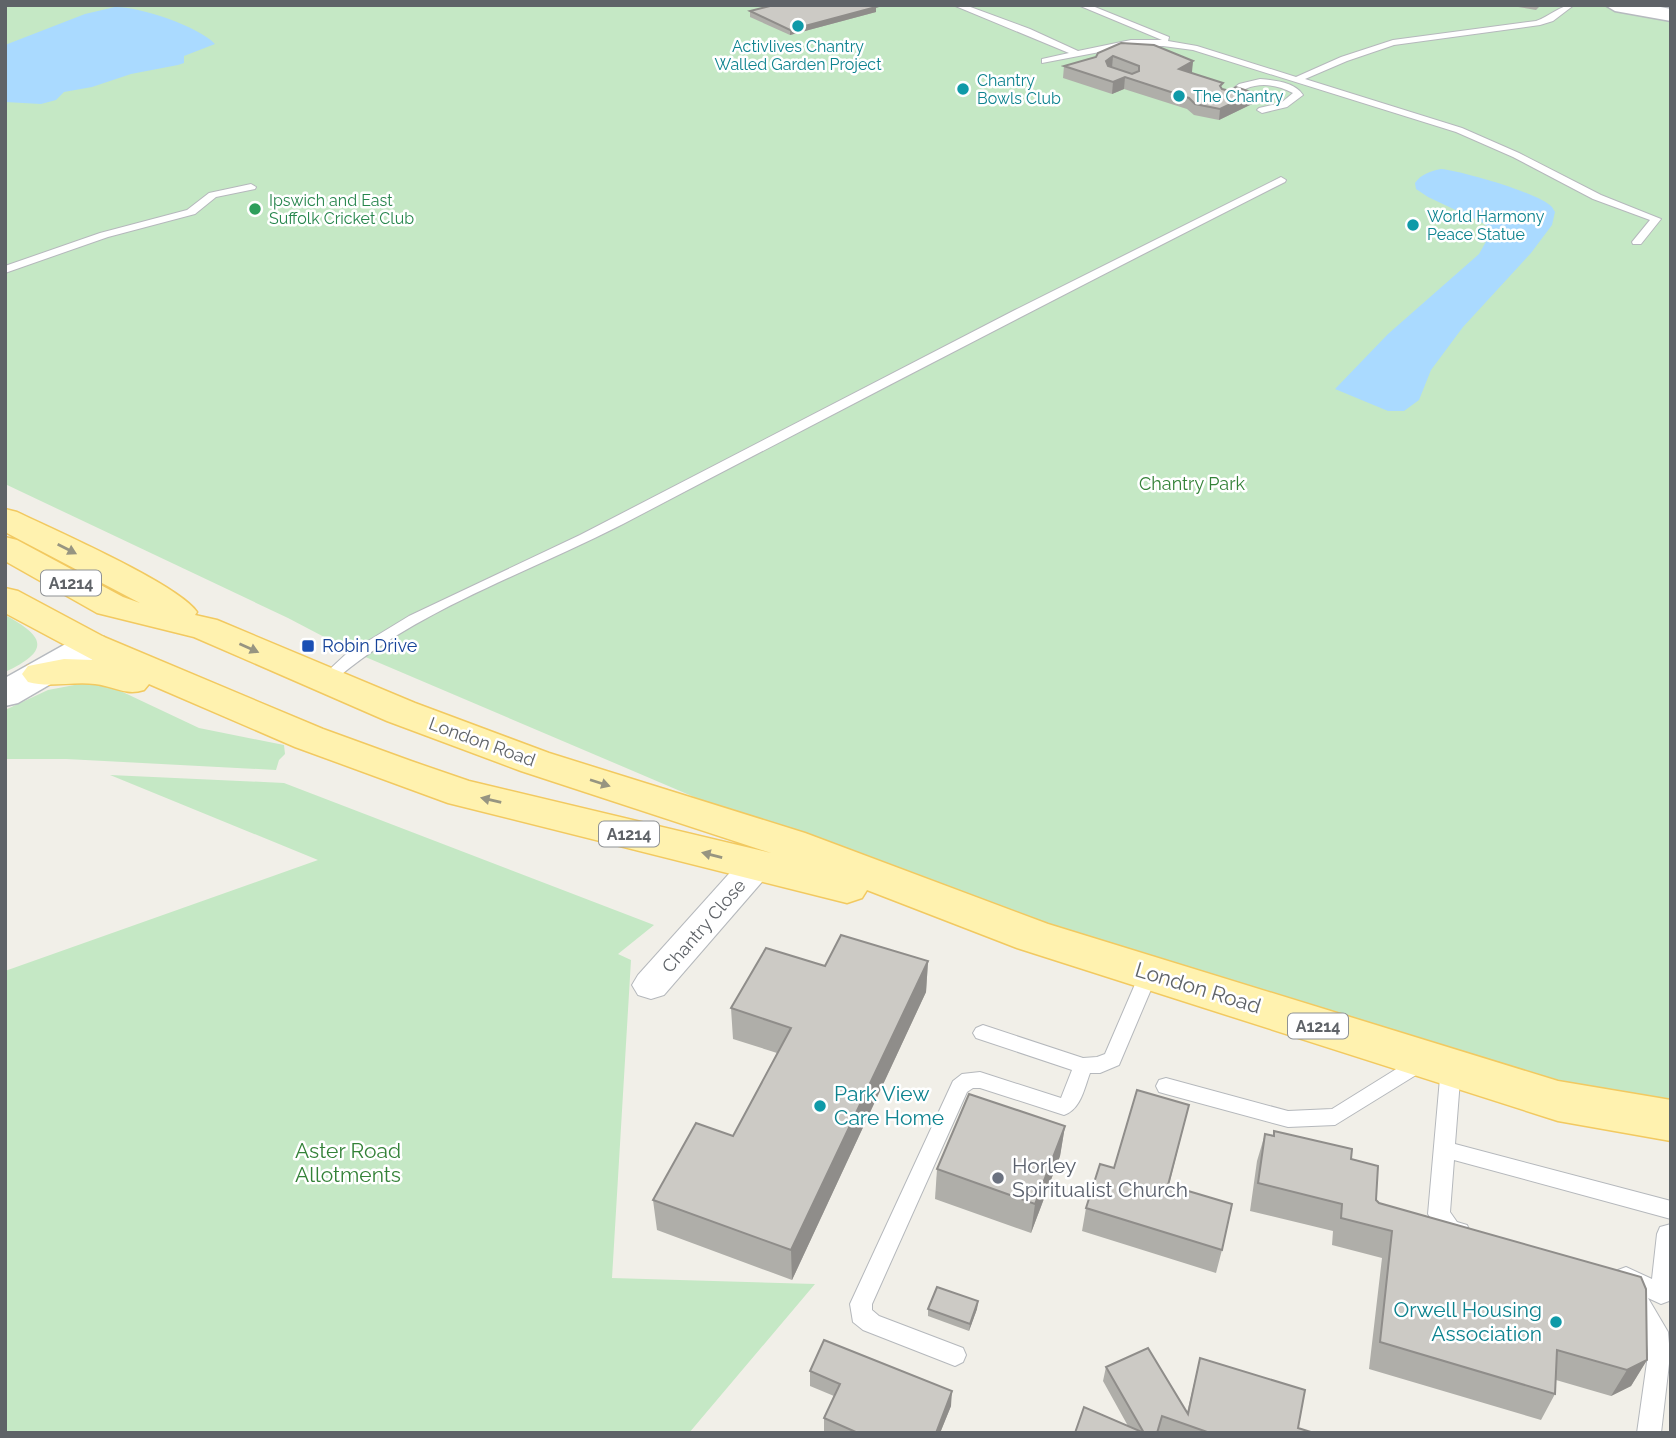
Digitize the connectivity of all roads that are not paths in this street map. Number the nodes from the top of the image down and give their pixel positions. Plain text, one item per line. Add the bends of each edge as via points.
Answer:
1 (957, 5) edge
2 (1082, 5) edge
3 (1570, 5) edge
4 (1615, 5) edge
5 (1671, 15) edge
6 (1178, 45) junction
7 (1077, 53) junction
8 (1092, 63) edge
9 (1064, 68) edge
10 (1299, 79) junction
11 (1285, 85) junction
12 (1226, 98) edge
13 (1262, 110) dead end
14 (1281, 180) dead end
15 (251, 187) dead end
16 (1637, 242) dead end
17 (5, 270) edge
18 (5, 519) edge
19 (5, 547) edge
20 (5, 599) edge
21 (138, 614) junction
22 (204, 628) junction
23 (91, 645) junction
24 (41, 674) junction
25 (324, 681) junction
26 (5, 694) edge
27 (296, 733) junction
28 (756, 866) junction
29 (969, 914) junction
30 (1149, 973) junction
31 (651, 985) dead end
32 (983, 1032) dead end
33 (1438, 1063) junction
34 (1083, 1066) junction
35 (1166, 1086) dead end
36 (1671, 1121) edge
37 (1443, 1149) junction
38 (1671, 1210) edge
39 (1671, 1233) edge
40 (1477, 1236) edge
41 (1603, 1268) edge
42 (1638, 1283) junction
43 (955, 1355) dead end
44 (1649, 1433) edge

1 - 7 lane
2 - 6 lane
3 - 10 lane via 1537,23 1393,43
4 - 5 street
6 - 7 lane via 1130,43
6 - 10 lane
7 - 8 lane
7 - 9 lane via 1045,61
10 - 11 lane
10 - 16 lane via 1459,130 1597,197 1656,219
11 - 12 lane via 1248,83
11 - 13 lane via 1297,92 1296,99
14 - 25 lane via 547,558 454,599 370,645
15 - 17 lane via 214,195 191,212 104,235
18 -> 22 main road via 134,584
19 - 21 main road, London Road / A1214 via 110,605
20 - 23 main road, London Road / A1214
21 - 22 main road, London Road / A1214
21 - 23 main road
22 -> 25 main road, London Road / A1214
23 - 24 street
23 - 27 main road, London Road / A1214
24 - 26 street
24 - 27 main road via 113,673 223,720
25 -> 29 main road, London Road / A1214 via 536,762 790,844
28 -> 27 main road, London Road / A1214 via 462,793
28 - 29 main road, London Road / A1214
28 - 31 street, Chantry Close
29 - 30 main road, London Road / A1214
30 - 33 main road, London Road / A1214
30 - 34 lane via 1112,1059
32 - 34 lane
33 - 35 lane via 1335,1117 1288,1119
33 - 36 main road, London Road / A1214 via 1558,1101
33 - 37 lane
34 - 43 lane via 1064,1107 980,1080 969,1080 960,1087 862,1304 861,1315 871,1323
37 - 38 lane
37 - 40 lane via 1439,1214 1450,1229
39 - 42 lane via 1661,1294
41 - 42 lane
42 - 44 lane via 1636,1300 1657,1332 1659,1355

